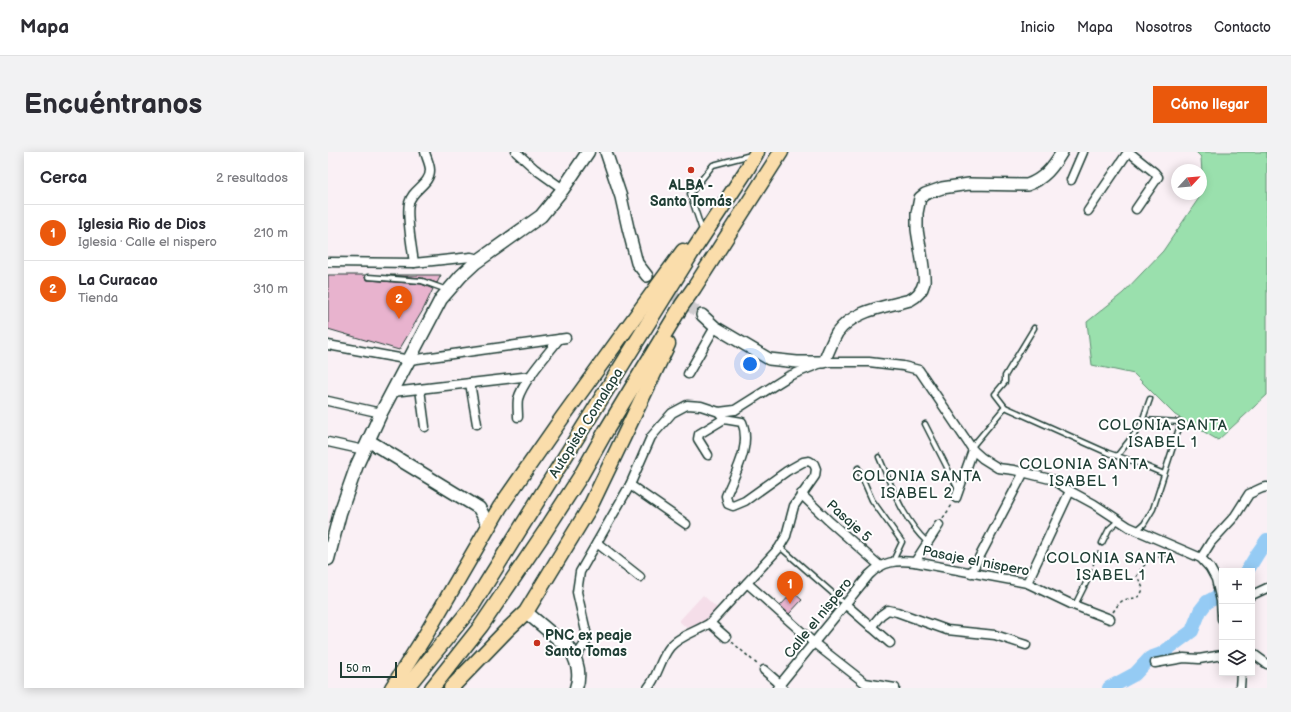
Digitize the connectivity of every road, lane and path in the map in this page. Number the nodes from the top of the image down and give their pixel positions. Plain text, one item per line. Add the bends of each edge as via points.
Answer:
1 (425, 152) edge
2 (516, 152) edge
3 (588, 152) edge
4 (606, 152) edge
5 (781, 152) edge
6 (1062, 152) edge
7 (1083, 152) edge
8 (1128, 152) edge
9 (756, 153) edge
10 (746, 171) junction
11 (1071, 180) dead end
12 (563, 189) junction
13 (1136, 209) dead end
14 (1088, 211) dead end
15 (701, 227) junction
16 (479, 260) junction
17 (328, 262) edge
18 (414, 263) junction
19 (647, 276) tunnel mouth
20 (368, 277) dead end
21 (694, 288) junction
22 (448, 291) junction
23 (702, 315) tunnel mouth
24 (715, 327) junction
25 (1034, 328) dead end
26 (328, 345) edge
27 (410, 360) junction
28 (824, 362) junction
29 (688, 374) dead end
30 (531, 376) junction
31 (470, 383) junction
32 (420, 389) junction
33 (393, 392) junction
34 (1150, 399) dead end
35 (328, 401) edge
36 (1004, 407) junction
37 (382, 413) junction
38 (722, 415) junction
39 (518, 417) dead end
40 (1142, 420) junction
41 (477, 424) dead end
42 (925, 424) dead end
43 (425, 427) dead end
44 (328, 442) edge
45 (366, 446) junction
46 (972, 449) junction
47 (708, 455) dead end
48 (1117, 456) junction
49 (879, 457) dead end
50 (858, 468) dead end
51 (1024, 472) junction
52 (1164, 474) junction
53 (630, 485) junction
54 (1267, 487) edge
55 (1070, 491) junction
56 (801, 494) junction
57 (957, 495) junction
58 (479, 508) junction
59 (500, 508) junction
60 (1119, 520) junction
61 (686, 524) dead end
62 (939, 525) joint
63 (489, 526) junction
64 (1136, 530) junction
65 (596, 543) junction
66 (928, 543) junction
67 (1102, 543) joint
68 (780, 547) junction
69 (1175, 547) junction
70 (1201, 558) junction
71 (328, 559) edge
72 (892, 562) junction
73 (915, 562) junction
74 (880, 566) junction
75 (972, 573) junction
76 (640, 577) dead end
77 (1089, 577) joint
78 (747, 583) junction
79 (1027, 583) junction
80 (1267, 588) edge
81 (1255, 594) edge
82 (845, 604) junction
83 (1222, 604) edge
84 (1075, 605) junction
85 (526, 612) junction
86 (1110, 619) joint
87 (710, 623) junction
88 (871, 627) junction
89 (726, 637) joint
90 (814, 643) junction
91 (890, 643) dead end
92 (1026, 645) dead end
93 (1255, 655) edge
94 (1219, 656) edge
95 (575, 658) junction
96 (1154, 663) dead end
97 (1267, 664) edge
98 (764, 670) joint
99 (1242, 676) edge
100 (781, 687) edge
101 (392, 688) edge
102 (406, 688) edge
103 (432, 688) edge
104 (451, 688) edge
105 (576, 688) edge
106 (648, 688) edge
107 (894, 688) edge
108 (1240, 688) edge

1 - 18 street via 430,169 429,178 413,194 408,211
2 - 12 street
3 - 12 main road
4 - 19 street via 638,263
5 - 21 highway, Autopista Comalapa
6 - 28 street via 1047,174 1036,182 1024,186 969,184 942,188 923,195 920,198 917,221 924,281 921,291 910,300 866,312 844,324
7 - 11 street
8 - 13 street via 1158,177
8 - 14 street
9 - 10 highway, Autopista Comalapa
9 - 15 lane via 713,165 690,194
10 - 15 highway
10 - 102 highway, Autopista Comalapa via 691,254 471,608
12 - 16 main road via 541,216
15 - 59 highway via 622,334
16 - 18 street via 471,257
16 - 22 main road
17 - 18 street
20 - 22 lane via 422,281
21 - 85 highway via 590,507
21 - 103 highway, Autopista Comalapa via 544,533 481,626
22 - 27 main road via 441,299
23 - 24 street
24 - 28 street via 769,359
24 - 29 street
25 - 36 lane via 1005,376 1005,382 995,394
26 - 27 street
27 - 30 street via 562,339
27 - 33 main road
28 - 38 street via 789,376 735,410
28 - 46 street via 869,362 919,370
30 - 31 street
30 - 39 street via 518,399
31 - 32 street
31 - 41 street
32 - 33 street
32 - 43 street
33 - 37 main road
34 - 40 lane
35 - 37 street
36 - 46 lane
36 - 48 lane
37 - 45 main road
38 - 47 street via 697,436
38 - 53 street via 700,406 687,405 672,413 651,438
38 - 56 street via 742,422 746,430 743,456 726,496 728,504 733,506 745,501 787,471 809,461 814,464 816,476
40 - 48 lane via 1140,427
40 - 52 lane via 1181,422
42 - 57 lane
44 - 45 street
45 - 58 main road
45 - 71 main road via 340,513
46 - 51 street via 998,468
46 - 57 street
48 - 52 lane
49 - 66 lane via 909,521
50 - 72 lane via 872,500 902,542
51 - 55 street via 1054,480
51 - 75 street
52 - 64 lane via 1153,509 1144,524
53 - 61 street
53 - 65 street
54 - 70 street via 1249,494
55 - 60 street
55 - 79 street
56 - 68 street via 794,506
56 - 74 street, Pasaje 5
57 - 62 path
58 - 59 main road
58 - 63 main road
59 - 63 highway
60 - 64 street
60 - 67 lane
62 - 66 street
63 - 101 highway
64 - 69 street
65 - 76 street
65 - 95 street via 580,572 577,592 587,636
66 - 73 street
67 - 77 path
68 - 78 street
68 - 82 lane
69 - 70 street
69 - 86 path via 1168,555 1156,558 1139,571 1137,576 1143,588 1142,594 1136,599 1121,602
70 - 83 street via 1210,568
72 - 73 street, Pasaje el nispero
72 - 74 street, Pasaje el nispero
73 - 75 street, Pasaje el nispero
74 - 82 street, Calle el nispero
75 - 79 street, Pasaje el nispero
77 - 84 lane
78 - 87 street
78 - 90 street
79 - 84 street, Pasaje el nispero
80 - 81 street
82 - 88 street
82 - 90 street, Calle el nispero
84 - 86 street, Pasaje el nispero
85 - 95 main road via 570,649
85 - 104 highway
87 - 89 street
87 - 106 street via 677,639 661,662
88 - 91 street
88 - 92 street via 888,610 947,630 995,635
89 - 98 path
90 - 100 street, Calle el nispero
90 - 107 street via 865,683
93 - 97 street
94 - 96 street via 1199,660 1184,658
95 - 105 main road via 579,672
98 - 100 street
99 - 108 street

